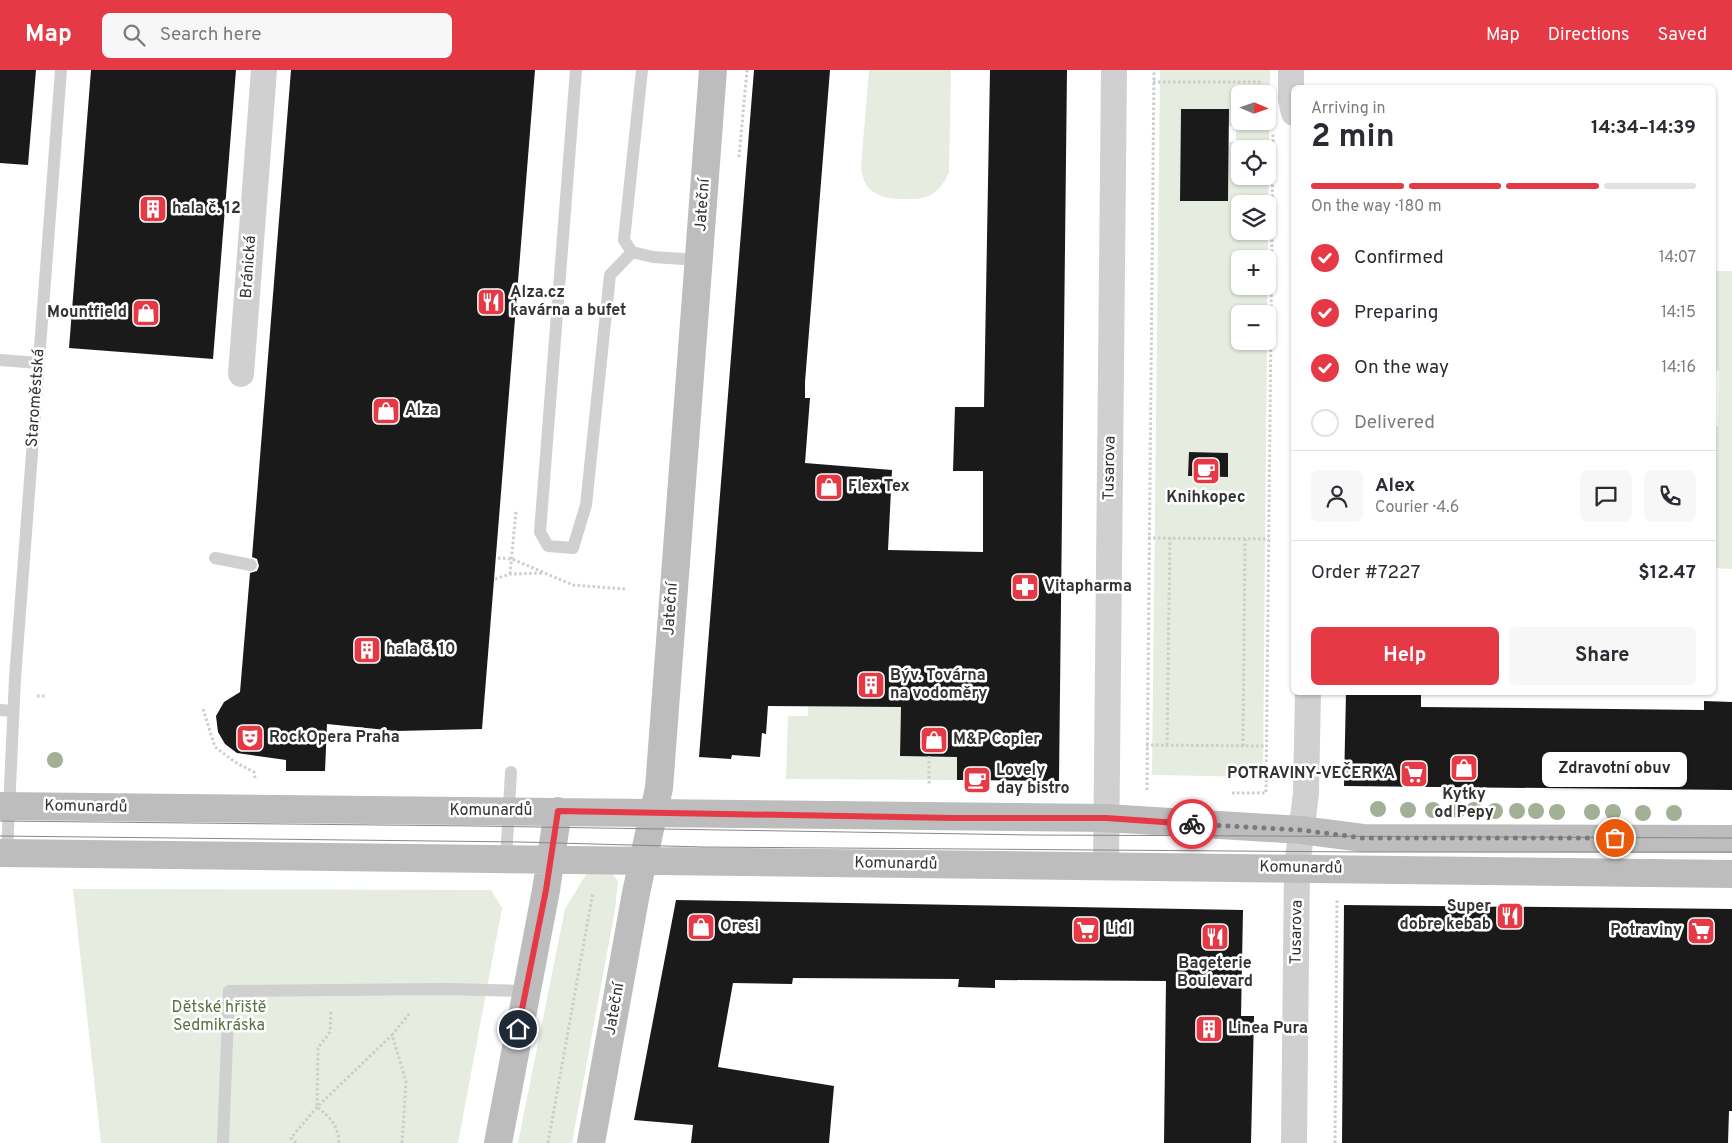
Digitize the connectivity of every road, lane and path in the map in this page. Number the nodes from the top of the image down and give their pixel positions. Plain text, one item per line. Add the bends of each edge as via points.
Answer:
1 (61, 70) edge
2 (264, 70) edge
3 (576, 70) edge
4 (642, 70) edge
5 (713, 70) edge
6 (1114, 70) edge
7 (1154, 70) edge
8 (1281, 76) edge
9 (1153, 82) junction
10 (1283, 119) edge
11 (632, 252) junction
12 (699, 260) junction
13 (0, 360) edge
14 (39, 363) junction
15 (241, 374) dead end
16 (1148, 538) junction
17 (1170, 538) junction
18 (1245, 539) junction
19 (1269, 539) junction
20 (215, 558) dead end
21 (498, 558) dead end
22 (251, 565) dead end
23 (547, 573) junction
24 (496, 579) dead end
25 (625, 589) dead end
26 (1308, 695) edge
27 (203, 709) dead end
28 (0, 710) edge
29 (13, 711) junction
30 (1146, 745) junction
31 (1167, 745) junction
32 (1243, 746) junction
33 (1266, 746) junction
34 (929, 756) dead end
35 (511, 772) dead end
36 (929, 780) dead end
37 (255, 784) dead end
38 (1156, 793) dead end
39 (1231, 793) dead end
40 (4, 806) edge
41 (509, 811) junction
42 (558, 811) junction
43 (653, 813) junction
44 (1106, 818) junction
45 (1301, 830) junction
46 (1732, 838) edge
47 (4, 853) edge
48 (506, 859) junction
49 (550, 860) junction
50 (643, 861) junction
51 (1106, 866) junction
52 (1298, 868) junction
53 (1732, 874) edge
54 (593, 892) dead end
55 (1337, 893) dead end
56 (429, 989) junction
57 (331, 990) junction
58 (525, 991) junction
59 (392, 1035) junction
60 (317, 1107) junction
61 (223, 1143) edge
62 (296, 1143) edge
63 (339, 1143) edge
64 (402, 1143) edge
65 (498, 1143) edge
66 (548, 1143) edge
67 (591, 1143) edge
68 (1294, 1143) edge
69 (1335, 1143) edge

1 - 14 lane, Staroměstská
2 - 15 street, Bránická
3 - 11 lane via 540,532 548,546 574,548 586,505 610,275
4 - 11 lane via 624,240
5 - 12 street, Jateční
6 - 44 street, Tusarova
7 - 9 path
8 - 9 path
8 - 10 street via 1291,100
9 - 16 path
10 - 19 path
11 - 12 lane
12 - 43 street, Jateční via 658,788
13 - 14 lane
14 - 29 lane, Staroměstská
16 - 17 path
16 - 30 path
17 - 18 path
17 - 31 path
18 - 19 path
18 - 32 path
19 - 33 path
20 - 22 lane
21 - 23 path via 512,559
23 - 24 path via 510,574
23 - 25 path via 573,585
26 - 45 street, Tusarova via 1306,793
27 - 37 path via 215,747 254,772
28 - 29 lane
29 - 40 lane, Staroměstská
30 - 31 path
30 - 38 path via 1147,793
31 - 32 path
32 - 33 path
33 - 39 path via 1266,793
34 - 36 path
35 - 41 lane
40 - 41 street, Komunardů
40 - 47 lane, Staroměstská
41 - 42 street, Komunardů
41 - 48 lane
42 - 43 street, Komunardů
42 - 49 street
43 - 44 street, Komunardů
43 - 50 street, Jateční
44 - 45 street, Komunardů
44 - 51 street, Tusarova
45 - 46 street, Komunardů via 1363,838
45 - 52 street, Tusarova
47 - 48 street, Komunardů
48 - 49 street, Komunardů
49 - 50 street, Komunardů
49 - 58 street
50 - 51 street, Komunardů
50 - 67 street, Jateční
51 - 52 street, Komunardů
52 - 53 street, Komunardů
52 - 68 street, Tusarova
54 - 66 path
55 - 69 path
56 - 57 lane
56 - 58 lane
56 - 59 path
57 - 60 path via 330,1032 318,1048
57 - 61 lane via 229,991
58 - 65 street
59 - 60 path
59 - 64 path via 406,1081
60 - 62 path via 291,1138
60 - 63 path via 332,1118 339,1133

